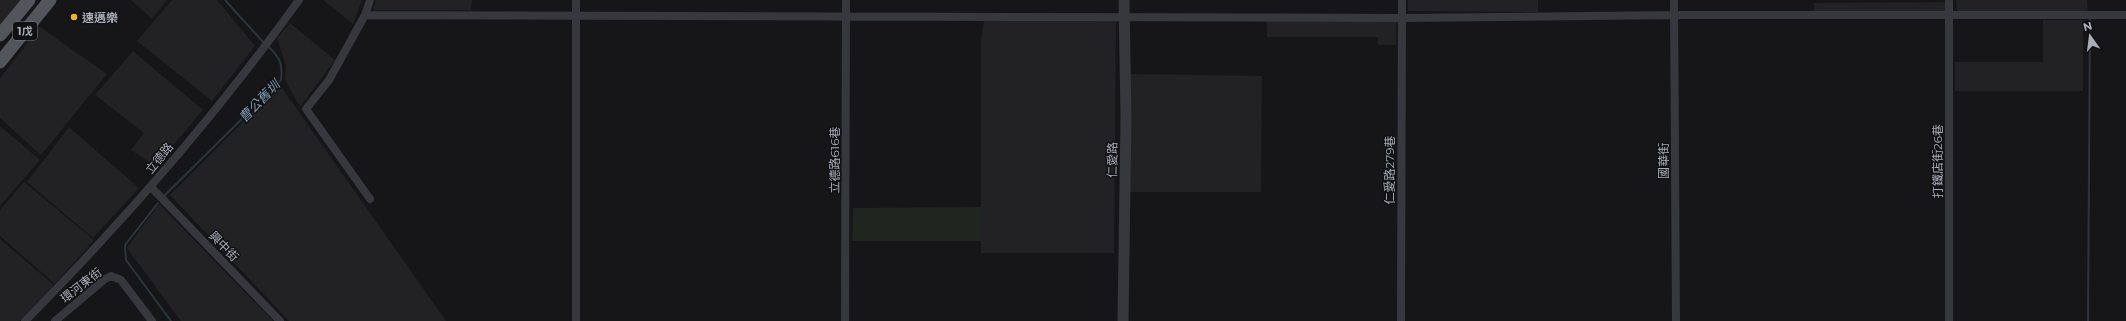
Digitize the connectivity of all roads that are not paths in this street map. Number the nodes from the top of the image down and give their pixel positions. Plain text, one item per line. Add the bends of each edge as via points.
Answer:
1 (29, 0) edge
2 (50, 0) edge
3 (299, 0) edge
4 (370, 0) edge
5 (576, 0) edge
6 (846, 0) edge
7 (1124, 0) edge
8 (1402, 0) edge
9 (1674, 0) edge
10 (1949, 0) edge
11 (1949, 14) junction
12 (366, 15) junction
13 (1674, 15) junction
14 (2126, 15) edge
15 (576, 16) junction
16 (846, 17) junction
17 (1124, 17) junction
18 (1402, 18) junction
19 (0, 35) edge
20 (0, 62) edge
21 (151, 187) junction
22 (370, 200) dead end
23 (25, 321) edge
24 (55, 321) edge
25 (152, 321) edge
26 (280, 321) edge
27 (576, 321) edge
28 (846, 321) edge
29 (1123, 321) edge
30 (1401, 321) edge
31 (1676, 321) edge
32 (1949, 321) edge

1 - 19 main road, 1戊
2 - 20 main road, 1戊
3 - 21 street, 立德路 via 267,45
4 - 12 street
5 - 15 street
6 - 16 street, 立德路616巷
7 - 17 street, 仁愛路
8 - 18 street, 仁愛路279巷
9 - 13 street, 國華街
10 - 11 street, 打鐵店街26巷
11 - 13 street
11 - 14 street
11 - 32 street, 打鐵店街26巷
12 - 15 street
12 - 22 street via 329,80 306,109
13 - 18 street
13 - 31 street, 國華街
15 - 16 street
15 - 27 street
16 - 17 street
16 - 28 street, 立德路616巷
17 - 18 street
17 - 29 street, 仁愛路 via 1126,118
18 - 30 street, 仁愛路279巷
21 - 23 street, 立德路
21 - 26 street, 興中街
24 - 25 street, 環河東街 via 111,276 121,280

